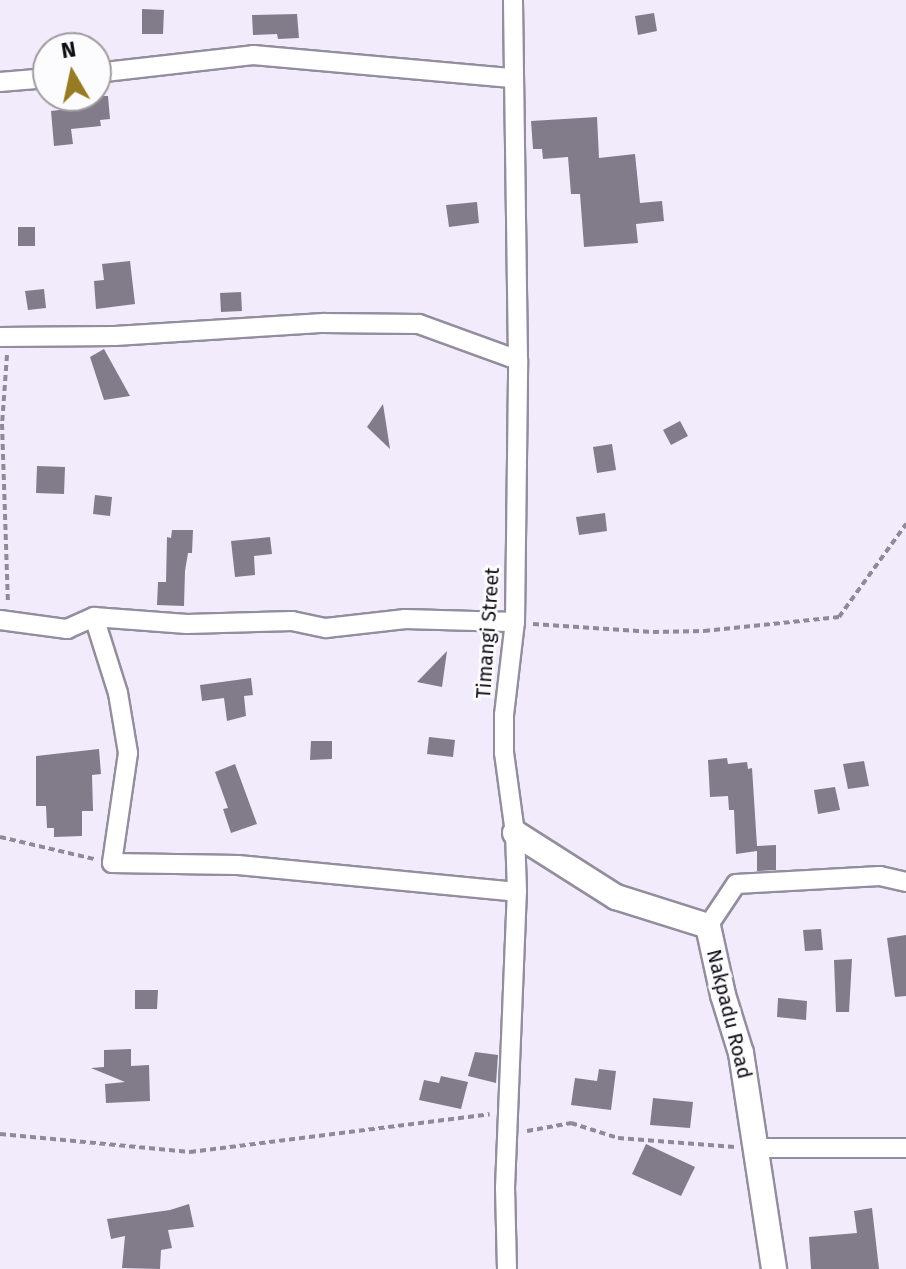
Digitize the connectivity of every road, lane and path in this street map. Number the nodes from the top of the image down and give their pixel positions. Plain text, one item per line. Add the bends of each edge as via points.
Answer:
1 (513, 0) edge
2 (112, 71) edge
3 (511, 78) junction
4 (32, 79) edge
5 (0, 82) edge
6 (4, 337) edge
7 (518, 360) junction
8 (906, 524) edge
9 (94, 617) junction
10 (4, 620) edge
11 (515, 622) junction
12 (515, 833) junction
13 (0, 837) edge
14 (112, 863) junction
15 (906, 882) edge
16 (517, 892) junction
17 (708, 926) junction
18 (508, 1112) junction
19 (0, 1134) edge
20 (507, 1134) junction
21 (757, 1148) junction
22 (906, 1148) edge
23 (507, 1269) edge
24 (774, 1269) edge

1 - 3 street, Timangi Street
2 - 3 street via 253,55
3 - 7 street, Timangi Street
4 - 5 street
6 - 7 street via 419,324
6 - 10 path
7 - 11 street, Timangi Street
8 - 11 path via 839,617 653,632
9 - 10 street via 67,629
9 - 11 street via 187,624 292,621 326,628 405,619
9 - 14 street via 118,693 128,753
11 - 12 street, Timangi Street via 504,715
12 - 16 street, Timangi Street
12 - 17 street, Nakpadu Road via 616,897
13 - 14 path
14 - 16 street via 238,865
15 - 17 street via 880,876 736,884
16 - 18 street, Timangi Street
17 - 21 street, Nakpadu Road via 741,1053
18 - 19 path via 190,1152
18 - 20 street, Timangi Street
20 - 21 path via 571,1123 618,1138
20 - 23 street, Timangi Street
21 - 22 street
21 - 24 street, Nakpadu Road

